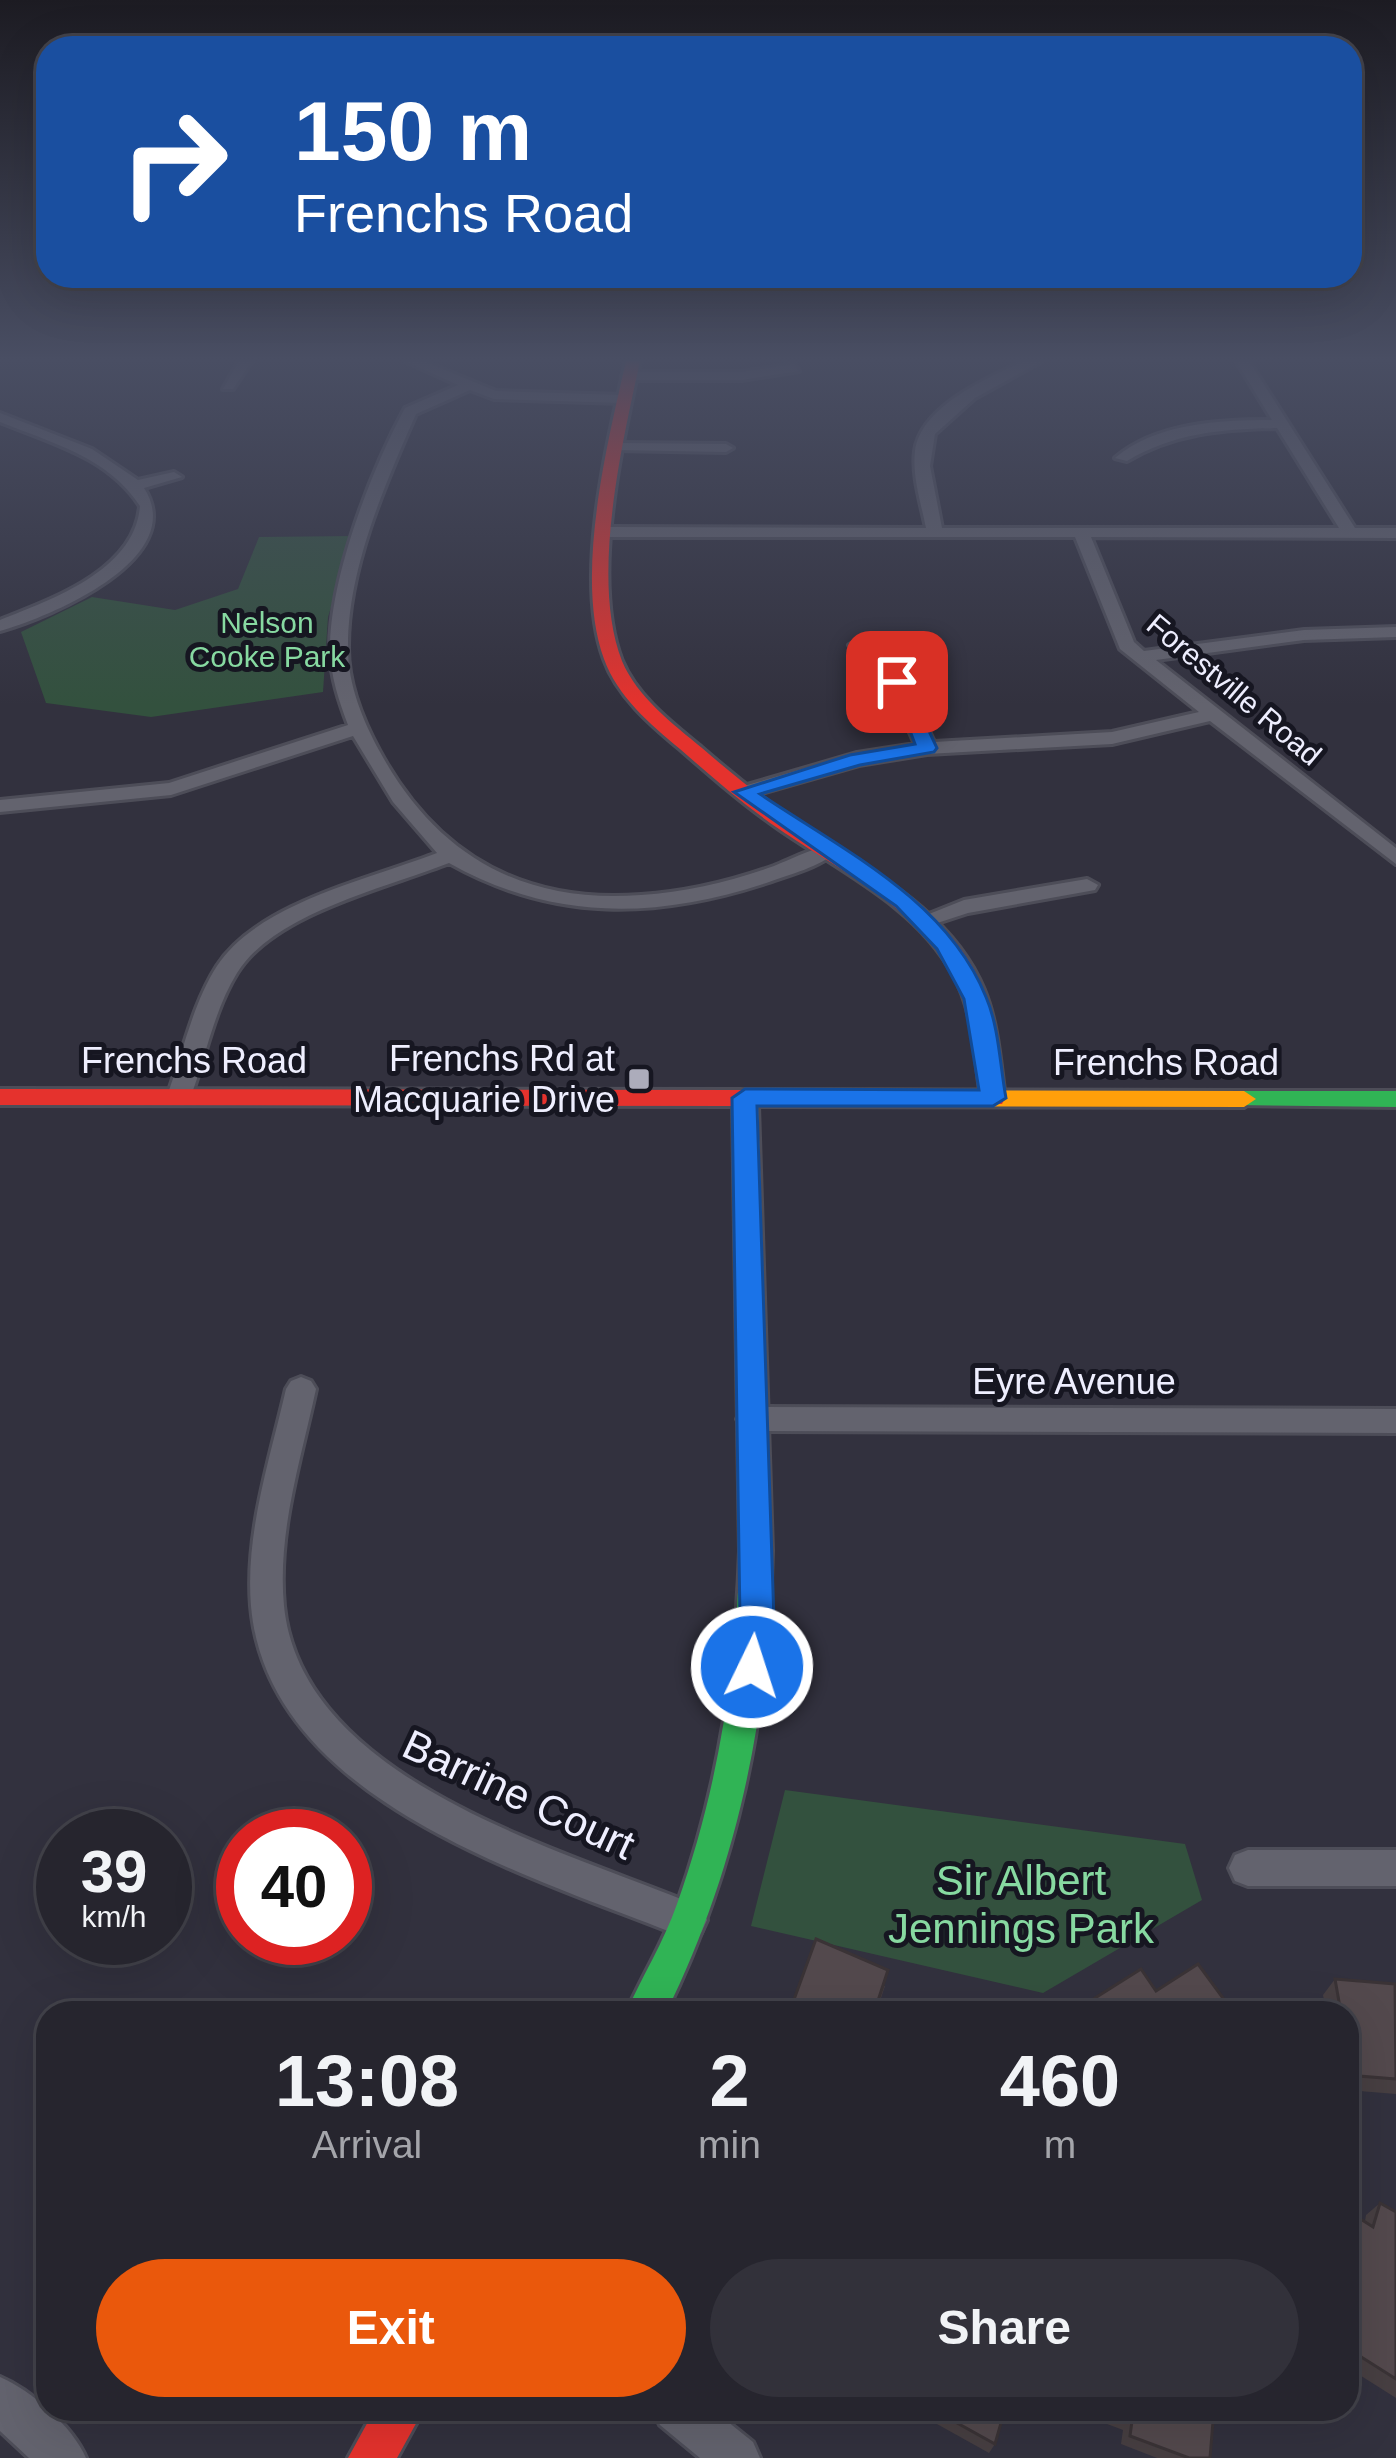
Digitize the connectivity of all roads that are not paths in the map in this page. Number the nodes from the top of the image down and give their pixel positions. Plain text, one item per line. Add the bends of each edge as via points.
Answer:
1 (122, 476) edge
2 (383, 476) edge
3 (616, 476) edge
4 (925, 476) edge
5 (1315, 476) edge
6 (174, 477) dead end
7 (136, 485) junction
8 (610, 532) junction
9 (935, 532) junction
10 (1081, 532) junction
11 (1350, 533) junction
12 (1396, 533) edge
13 (0, 626) edge
14 (1396, 632) edge
15 (858, 645) dead end
16 (1137, 657) junction
17 (1210, 715) junction
18 (358, 728) junction
19 (927, 748) junction
20 (744, 792) junction
21 (2, 810) edge
22 (825, 852) junction
23 (451, 855) junction
24 (1396, 859) edge
25 (1087, 885) dead end
26 (926, 920) junction
27 (179, 1096) junction
28 (1, 1098) edge
29 (745, 1098) junction
30 (993, 1098) junction
31 (1396, 1099) edge
32 (301, 1389) dead end
33 (752, 1419) junction
34 (1396, 1421) edge
35 (1248, 1868) dead end
36 (1396, 1868) edge
37 (688, 1920) junction
38 (651, 2001) edge
39 (0, 2400) edge
40 (394, 2421) edge
41 (691, 2421) edge
42 (63, 2458) edge
43 (371, 2458) edge
44 (737, 2458) edge

1 - 7 street
2 - 18 street via 339,648
3 - 8 street
4 - 9 street
5 - 11 street
6 - 7 street
7 - 13 street via 145,498 145,528 124,560 83,590
8 - 9 street
8 - 20 street via 604,621 615,663 653,712
9 - 10 street
10 - 11 street
10 - 16 street, Forestville Road via 1119,633
11 - 12 street
14 - 16 street
15 - 19 street via 897,682
16 - 17 street, Forestville Road
17 - 19 street via 1112,738
17 - 24 street, Forestville Road
18 - 21 street via 171,789
18 - 23 street via 380,772
19 - 20 street
20 - 22 street
22 - 23 street via 722,890 630,902 542,893
22 - 26 street
23 - 27 street via 296,917 242,950
25 - 26 street
26 - 30 street via 976,999
27 - 28 street, Frenchs Road
27 - 29 street, Frenchs Road
29 - 30 street, Frenchs Road
29 - 33 street
30 - 31 street, Frenchs Road
32 - 37 street, Barrine Court via 269,1567 272,1635 302,1703 359,1768 437,1814
33 - 34 street, Eyre Avenue
33 - 37 street via 757,1621 747,1712 725,1813
35 - 36 street
37 - 38 street
39 - 42 street
40 - 43 street
41 - 44 street

